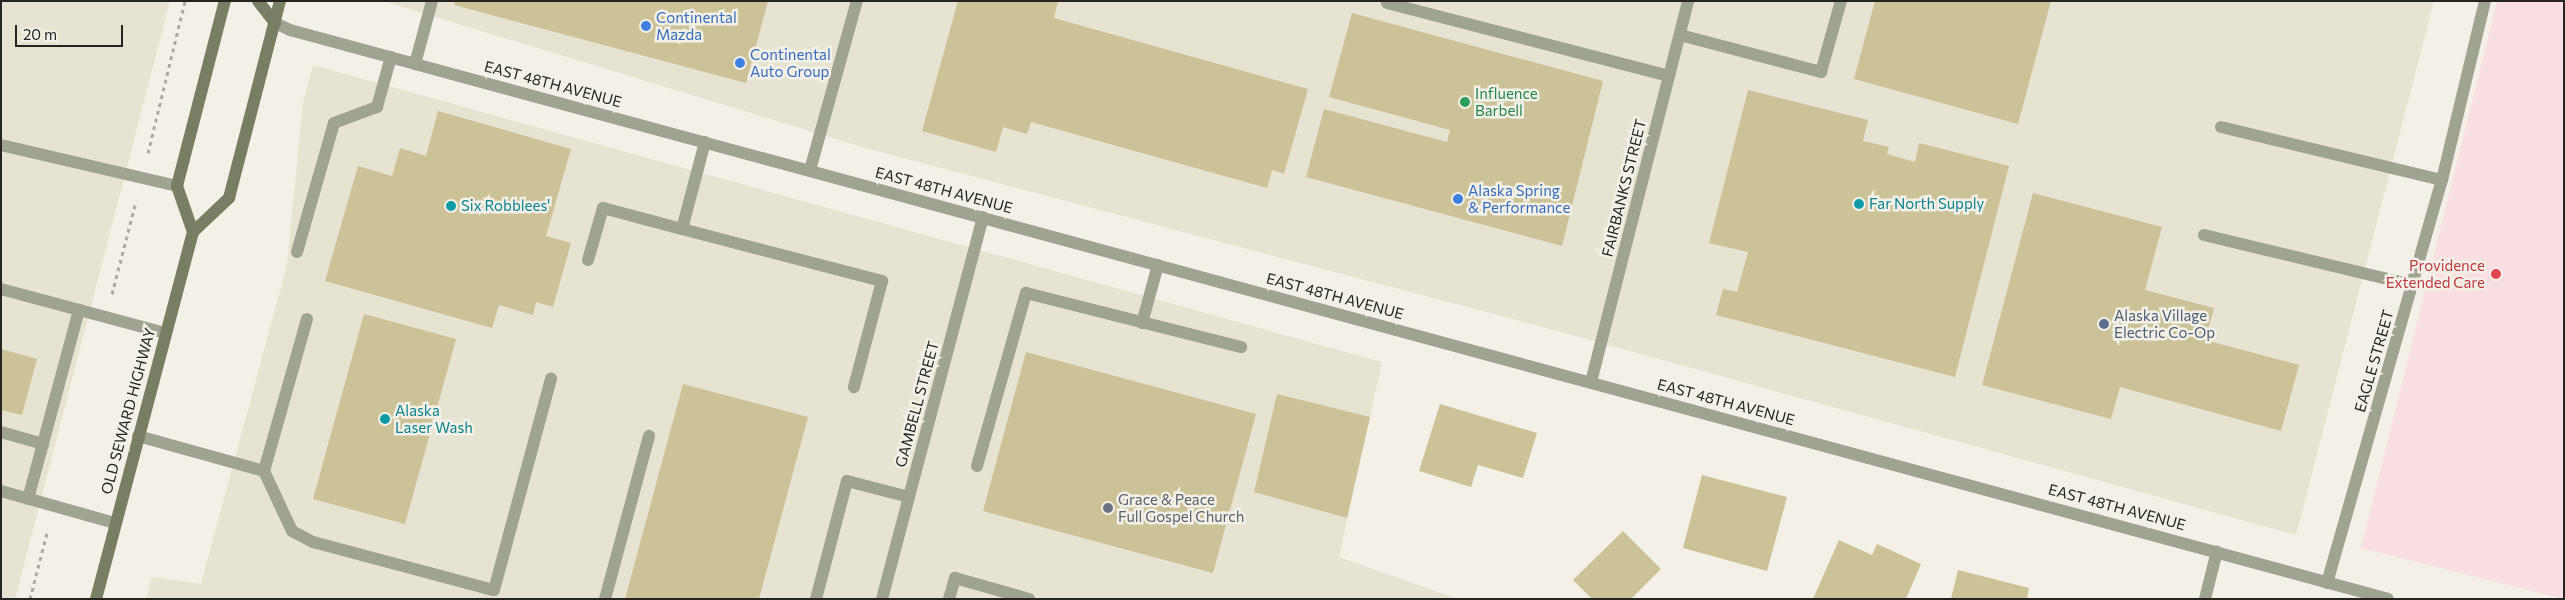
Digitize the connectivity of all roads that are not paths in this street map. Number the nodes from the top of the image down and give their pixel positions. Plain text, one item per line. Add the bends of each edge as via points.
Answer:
1 (225, 1) edge
2 (258, 1) edge
3 (280, 1) edge
4 (432, 1) edge
5 (857, 1) edge
6 (1688, 1) edge
7 (1841, 1) edge
8 (2485, 1) edge
9 (1387, 2) dead end
10 (275, 23) junction
11 (1680, 35) junction
12 (391, 57) junction
13 (415, 64) junction
14 (1669, 76) junction
15 (2221, 127) dead end
16 (705, 142) junction
17 (1, 145) edge
18 (810, 170) junction
19 (2442, 180) junction
20 (177, 186) junction
21 (983, 217) junction
22 (682, 229) junction
23 (193, 232) junction
24 (2204, 235) dead end
25 (297, 252) dead end
26 (588, 260) dead end
27 (1158, 265) junction
28 (2412, 285) junction
29 (1, 289) edge
30 (78, 310) junction
31 (307, 319) dead end
32 (1142, 322) junction
33 (165, 333) junction
34 (1241, 347) dead end
35 (551, 379) dead end
36 (1591, 382) junction
37 (854, 387) dead end
38 (1, 432) edge
39 (138, 436) junction
40 (649, 436) dead end
41 (43, 444) junction
42 (977, 466) dead end
43 (264, 471) junction
44 (1, 492) edge
45 (909, 497) junction
46 (28, 499) junction
47 (115, 523) junction
48 (2217, 551) junction
49 (2327, 582) junction
50 (96, 599) edge
51 (605, 599) edge
52 (816, 599) edge
53 (882, 599) edge
54 (949, 599) edge
55 (1029, 599) edge
56 (2205, 599) edge
57 (2388, 599) edge

1 - 20 main road
2 - 10 main road
3 - 10 main road
4 - 13 street
5 - 18 street
6 - 11 street, FAIRBANKS STREET
7 - 11 street via 1821,72
8 - 19 street, EAGLE STREET
9 - 14 street
10 - 12 street, EAST 48TH AVENUE
10 - 23 main road via 229,198
11 - 14 street, FAIRBANKS STREET
12 - 13 street, EAST 48TH AVENUE
12 - 25 street via 377,107 334,123
13 - 16 street, EAST 48TH AVENUE
14 - 36 street, FAIRBANKS STREET
15 - 19 street
16 - 18 street, EAST 48TH AVENUE
16 - 22 street
17 - 20 street
18 - 21 street, EAST 48TH AVENUE
19 - 28 street, EAGLE STREET
20 - 23 main road
21 - 27 street, EAST 48TH AVENUE
21 - 45 street, GAMBELL STREET
22 - 26 street via 603,208
22 - 37 street via 882,282
23 - 33 main road, OLD SEWARD HIGHWAY
24 - 28 street
27 - 32 street
27 - 36 street, EAST 48TH AVENUE
28 - 49 street, EAGLE STREET
29 - 30 street
30 - 33 street
30 - 41 street
31 - 43 street
32 - 34 street
32 - 42 street via 1026,294
33 - 39 main road, OLD SEWARD HIGHWAY
35 - 43 street via 494,590 313,542 292,531
36 - 48 street, EAST 48TH AVENUE
38 - 41 street
39 - 43 street
39 - 47 main road, OLD SEWARD HIGHWAY
40 - 51 street
41 - 46 street
44 - 46 street
45 - 52 street via 848,481
45 - 53 street, GAMBELL STREET
46 - 47 street
47 - 50 main road, OLD SEWARD HIGHWAY
48 - 49 street, EAST 48TH AVENUE
48 - 56 street
49 - 57 street, EAST 48TH AVENUE
54 - 55 street via 955,578

